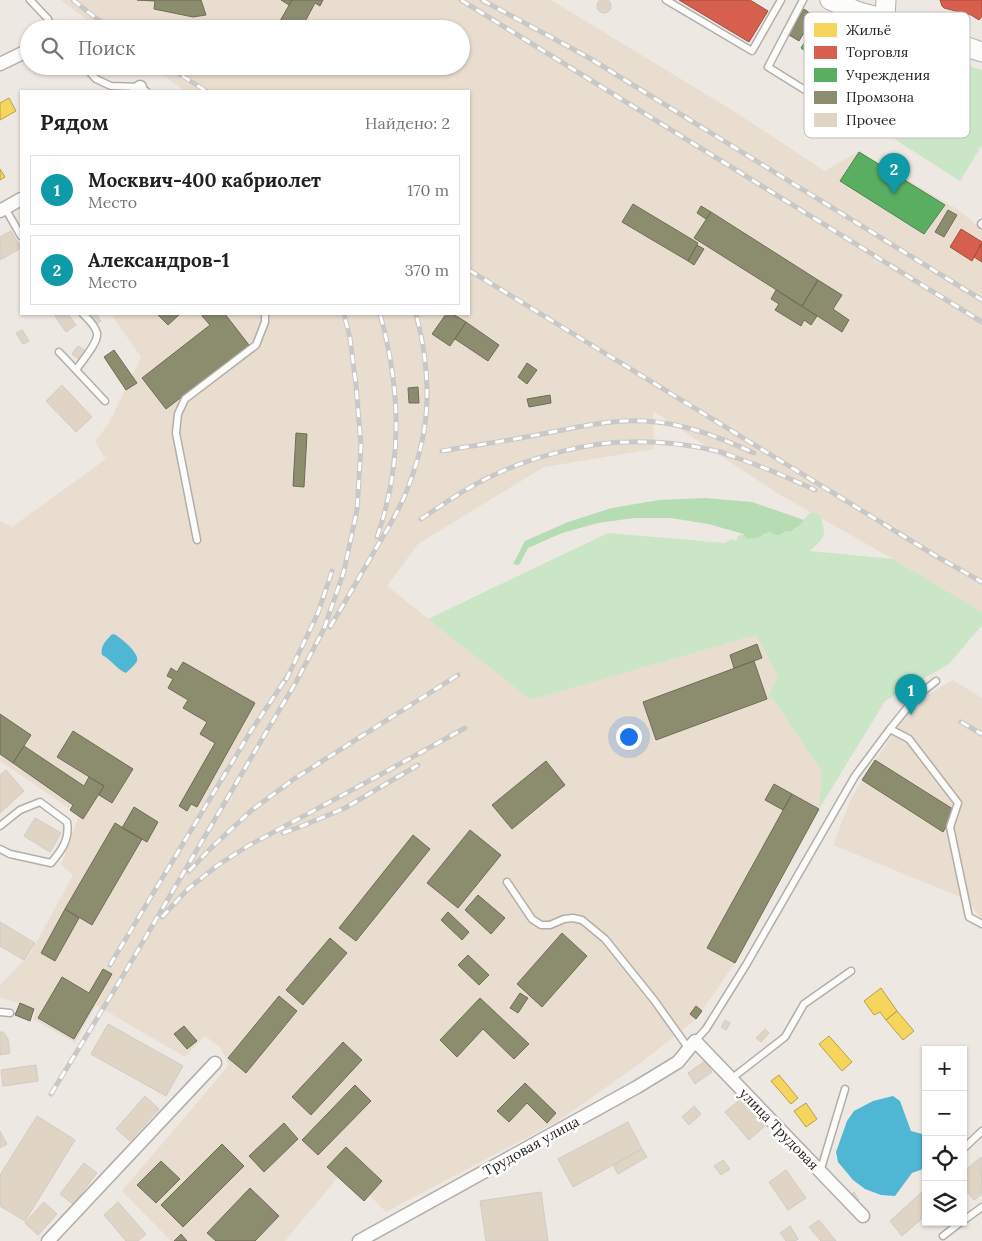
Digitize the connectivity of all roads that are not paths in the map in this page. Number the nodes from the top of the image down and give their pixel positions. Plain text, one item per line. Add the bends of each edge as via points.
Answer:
1 (30, 0) edge
2 (666, 0) edge
3 (781, 0) edge
4 (803, 0) edge
5 (830, 0) edge
6 (859, 12) edge
7 (48, 20) edge
8 (970, 48) edge
9 (982, 52) edge
10 (20, 54) edge
11 (0, 64) edge
12 (92, 75) edge
13 (804, 89) edge
14 (141, 90) edge
15 (20, 200) edge
16 (2, 210) edge
17 (20, 235) edge
18 (84, 315) edge
19 (265, 315) edge
20 (59, 352) dead end
21 (76, 370) junction
22 (105, 401) dead end
23 (197, 540) dead end
24 (936, 681) dead end
25 (890, 729) junction
26 (0, 826) edge
27 (0, 849) edge
28 (507, 882) dead end
29 (982, 924) edge
30 (851, 971) dead end
31 (0, 1012) edge
32 (10, 1013) dead end
33 (692, 1045) junction
34 (215, 1063) dead end
35 (731, 1079) junction
36 (845, 1089) dead end
37 (982, 1131) edge
38 (967, 1145) edge
39 (820, 1172) junction
40 (982, 1207) edge
41 (863, 1216) dead end
42 (967, 1218) edge
43 (956, 1226) edge
44 (942, 1236) dead end
45 (362, 1240) edge
46 (48, 1241) edge

1 - 7 lane
2 - 3 lane via 752,51
4 - 13 lane via 768,67
5 - 6 main road
8 - 9 main road
10 - 11 street
12 - 14 lane via 111,86
15 - 16 street
16 - 17 lane
18 - 21 lane via 98,334
19 - 23 lane via 256,345 185,399 178,414 176,433
20 - 21 lane
21 - 22 lane
24 - 25 lane via 916,697
25 - 29 lane via 909,738 958,803 950,827 969,917
25 - 33 lane via 855,776 746,965 706,1029
26 - 27 lane via 20,810 40,802 66,822 68,832 60,852 51,863
28 - 33 lane via 532,919 541,925 573,918 582,920 605,939
30 - 35 lane via 804,1004 786,1037
31 - 32 lane
33 - 35 street, улица Трудовая
33 - 45 street, Трудовая улица via 678,1062
34 - 46 street
35 - 39 street, улица Трудовая
36 - 39 lane
37 - 38 lane
39 - 41 street, улица Трудовая
40 - 42 lane
43 - 44 lane

